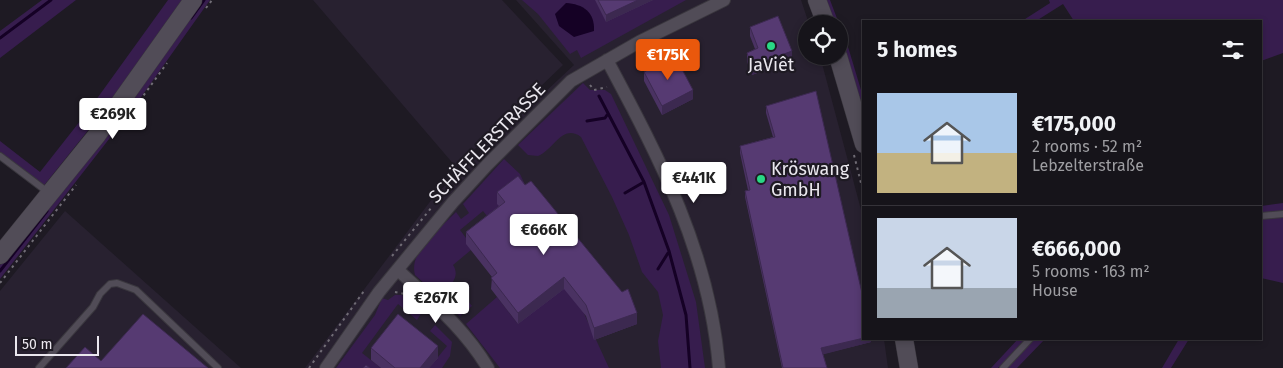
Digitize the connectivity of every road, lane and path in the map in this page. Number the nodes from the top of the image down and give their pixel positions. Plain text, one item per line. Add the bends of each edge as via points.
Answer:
1 (193, 0) edge
2 (724, 0) edge
3 (817, 0) edge
4 (823, 15) edge
5 (607, 60) junction
6 (841, 65) edge
7 (582, 74) junction
8 (613, 90) dead end
9 (862, 137) edge
10 (0, 156) edge
11 (49, 194) junction
12 (54, 214) dead end
13 (1283, 214) edge
14 (1262, 216) edge
15 (0, 255) edge
16 (398, 270) junction
17 (0, 283) edge
18 (380, 292) junction
19 (406, 295) dead end
20 (904, 340) edge
21 (1029, 340) edge
22 (39, 368) edge
23 (218, 368) edge
24 (326, 368) edge
25 (488, 368) edge
26 (719, 368) edge
27 (909, 368) edge
28 (1003, 368) edge

1 - 11 main road via 97,135
2 - 5 street, SCHÄFFLERSTRASSE
3 - 4 main road
5 - 7 street, SCHÄFFLERSTRASSE
5 - 26 street via 688,226 707,292
6 - 9 main road
7 - 8 path via 594,90 607,86
7 - 16 street, SCHÄFFLERSTRASSE via 553,98 487,165
10 - 11 lane
11 - 15 main road
12 - 17 path
13 - 14 lane
16 - 18 street, SCHÄFFLERSTRASSE
16 - 25 street via 457,325
18 - 19 path via 389,296 396,292
18 - 24 street, SCHÄFFLERSTRASSE
20 - 27 main road
21 - 28 lane
22 - 23 lane via 100,294 110,284 117,283 136,290

